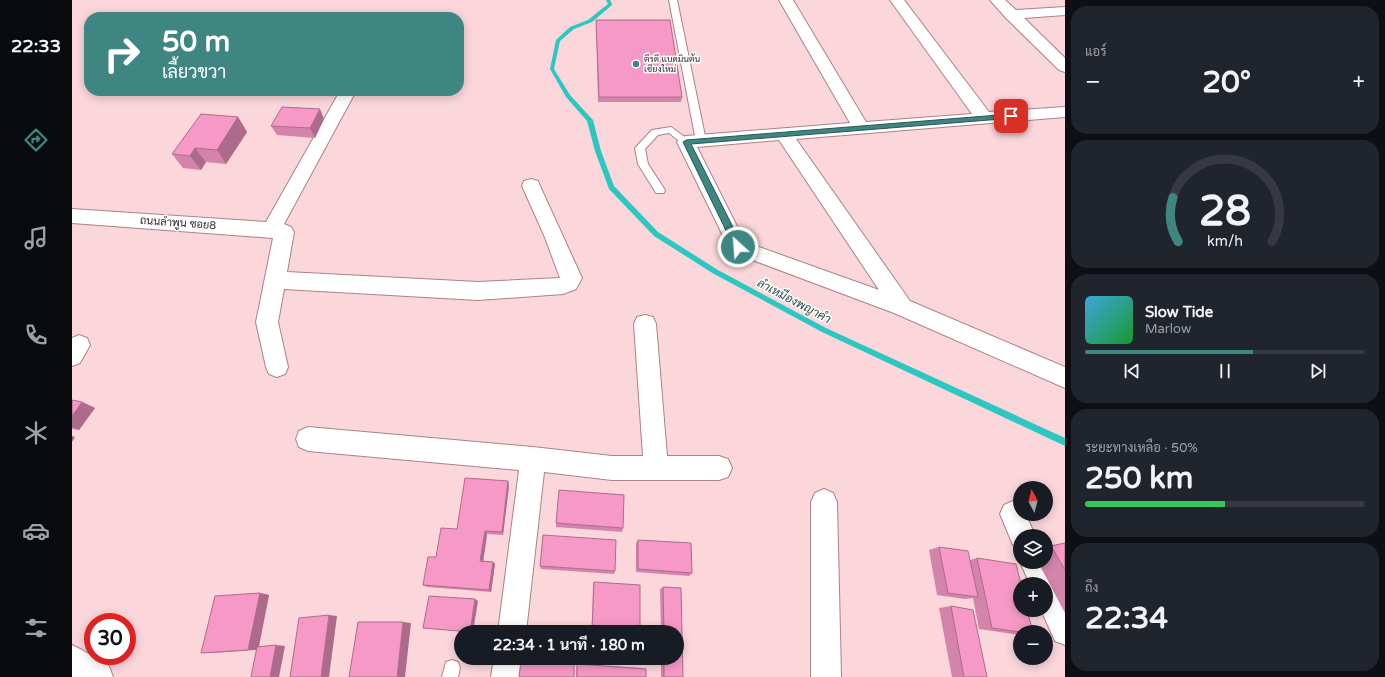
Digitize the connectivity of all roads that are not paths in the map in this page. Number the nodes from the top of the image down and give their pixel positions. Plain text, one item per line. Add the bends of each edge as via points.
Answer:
1 (673, 0) edge
2 (786, 0) edge
3 (897, 0) edge
4 (997, 0) edge
5 (1065, 11) edge
6 (1012, 15) junction
7 (1065, 67) edge
8 (346, 96) edge
9 (1065, 112) edge
10 (984, 118) junction
11 (861, 128) junction
12 (784, 134) junction
13 (694, 141) junction
14 (531, 186) dead end
15 (660, 190) dead end
16 (72, 216) edge
17 (278, 231) junction
18 (275, 280) junction
19 (902, 307) junction
20 (645, 324) dead end
21 (277, 367) dead end
22 (1065, 378) edge
23 (308, 439) dead end
24 (533, 459) junction
25 (656, 468) junction
26 (719, 468) dead end
27 (824, 502) dead end
28 (1053, 604) edge
29 (513, 625) edge
30 (1065, 631) edge
31 (72, 660) edge
32 (508, 665) edge
33 (98, 677) edge
34 (506, 677) edge
35 (826, 677) edge

1 - 13 lane
2 - 11 street
3 - 10 street
4 - 6 street
5 - 6 street
6 - 7 street
8 - 17 street
9 - 10 street
10 - 11 street
11 - 12 street
12 - 13 street
12 - 19 street
13 - 15 lane via 671,130 655,132 640,148 643,164
13 - 19 street via 738,247
14 - 18 street via 572,278 563,286 478,291
16 - 17 street, ถนนลำพูน ซอย8
17 - 18 street
18 - 21 street via 267,322
19 - 22 street
20 - 25 street
23 - 24 street
24 - 25 street via 612,468
24 - 29 street
25 - 26 street
27 - 35 street
28 - 30 street
31 - 33 street
32 - 34 street

